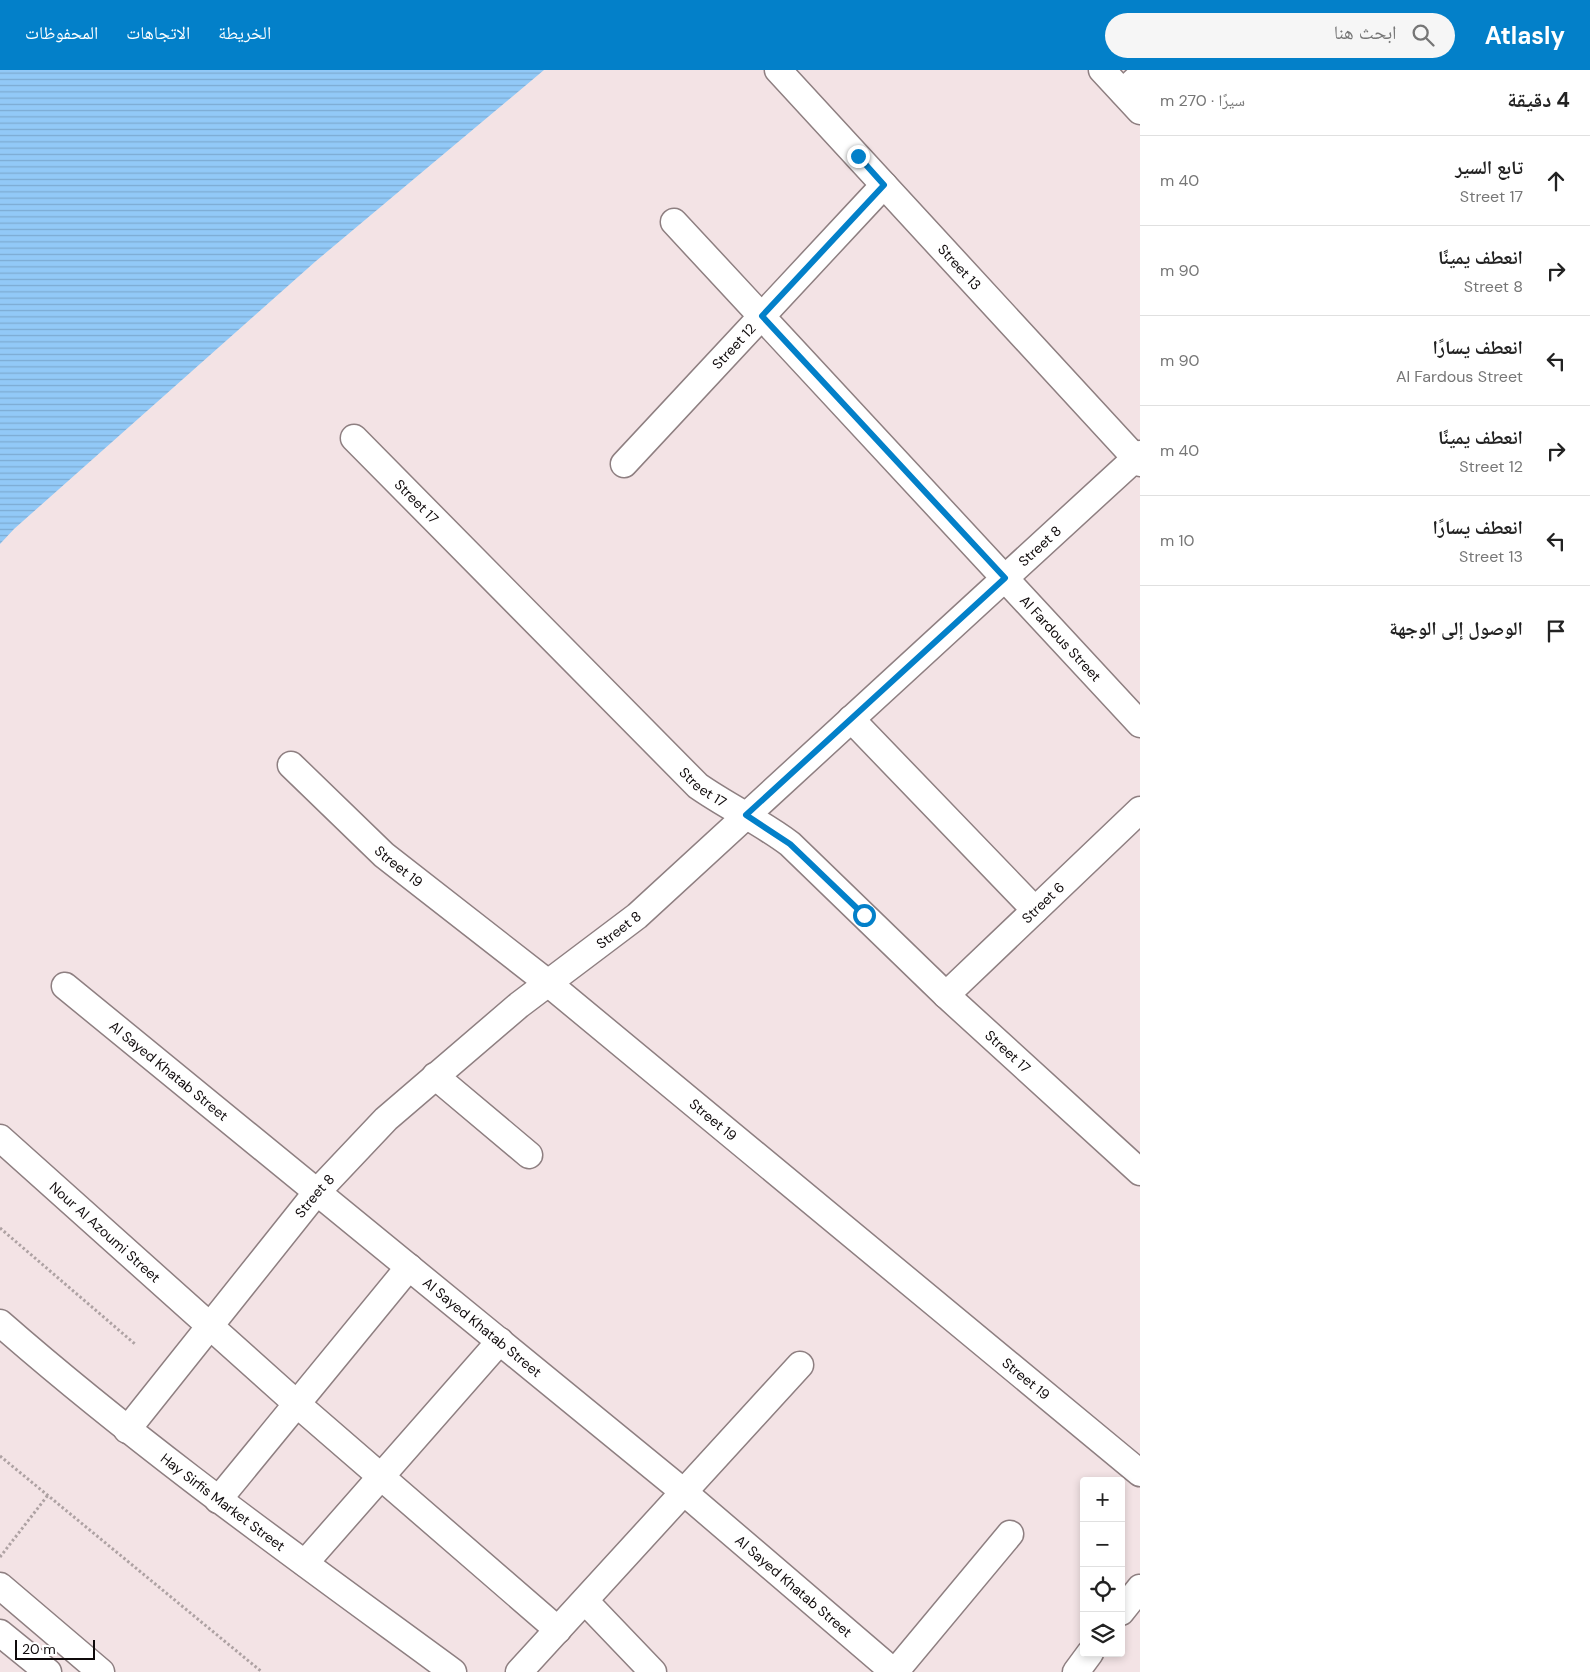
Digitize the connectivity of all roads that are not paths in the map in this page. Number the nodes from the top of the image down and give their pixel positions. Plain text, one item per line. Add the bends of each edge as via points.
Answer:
1 (778, 70) edge
2 (1102, 70) edge
3 (1131, 84) edge
4 (1140, 111) edge
5 (884, 185) junction
6 (674, 222) dead end
7 (762, 316) junction
8 (354, 438) dead end
9 (1139, 459) edge
10 (624, 464) dead end
11 (1005, 578) junction
12 (851, 719) junction
13 (1140, 724) edge
14 (290, 765) dead end
15 (1140, 810) edge
16 (746, 815) junction
17 (1035, 910) junction
18 (548, 983) junction
19 (65, 986) dead end
20 (946, 995) junction
21 (435, 1076) junction
22 (0, 1138) edge
23 (529, 1155) dead end
24 (1140, 1172) edge
25 (316, 1192) junction
26 (409, 1267) junction
27 (0, 1323) edge
28 (209, 1326) junction
29 (500, 1341) junction
30 (800, 1365) dead end
31 (297, 1404) junction
32 (127, 1430) junction
33 (1140, 1473) edge
34 (380, 1478) junction
35 (686, 1493) junction
36 (218, 1500) junction
37 (1010, 1534) dead end
38 (306, 1563) junction
39 (0, 1586) edge
40 (1140, 1588) edge
41 (585, 1601) junction
42 (1125, 1607) edge
43 (558, 1630) junction
44 (0, 1633) edge
45 (1087, 1657) edge
46 (36, 1668) edge
47 (93, 1670) edge
48 (453, 1672) edge
49 (519, 1672) edge
50 (653, 1672) edge
51 (895, 1672) edge
52 (1076, 1672) edge

1 - 5 street, Street 13
2 - 3 street
3 - 4 street
5 - 7 street, Street 12
5 - 9 street, Street 13
6 - 7 street, Al Fardous Street
7 - 10 street, Street 12
7 - 11 street, Al Fardous Street
8 - 16 street, Street 17 via 698,786
9 - 11 street, Street 8
11 - 12 street, Street 8
11 - 13 street, Al Fardous Street
12 - 16 street, Street 8
12 - 17 street
14 - 18 street, Street 19 via 384,855
15 - 17 street, Street 6
16 - 18 street, Street 8 via 637,916
16 - 20 street, Street 17 via 790,844
17 - 20 street, Street 6
18 - 21 street, Street 8
18 - 33 street, Street 19
19 - 25 street, Al Sayed Khatab Street
20 - 24 street, Street 17
21 - 23 street
21 - 25 street, Street 8 via 358,1146
22 - 28 street, Nour Al Azoumi Street
25 - 26 street, Al Sayed Khatab Street
25 - 28 street, Street 8
26 - 29 street, Al Sayed Khatab Street
26 - 31 street
27 - 32 street, Hay Sirfis Market Street
28 - 31 street, Nour Al Azoumi Street
28 - 32 street, Street 8
29 - 34 street
29 - 35 street, Al Sayed Khatab Street
30 - 35 street
31 - 34 street, Nour Al Azoumi Street
31 - 36 street
32 - 36 street, Hay Sirfis Market Street
34 - 38 street
34 - 43 street, Nour Al Azoumi Street
35 - 41 street
35 - 51 street, Al Sayed Khatab Street
36 - 38 street, Hay Sirfis Market Street
37 - 51 street
38 - 48 street, Hay Sirfis Market Street
39 - 47 street
40 - 42 street
41 - 43 street
41 - 50 street
43 - 49 street
44 - 46 street
45 - 52 street

